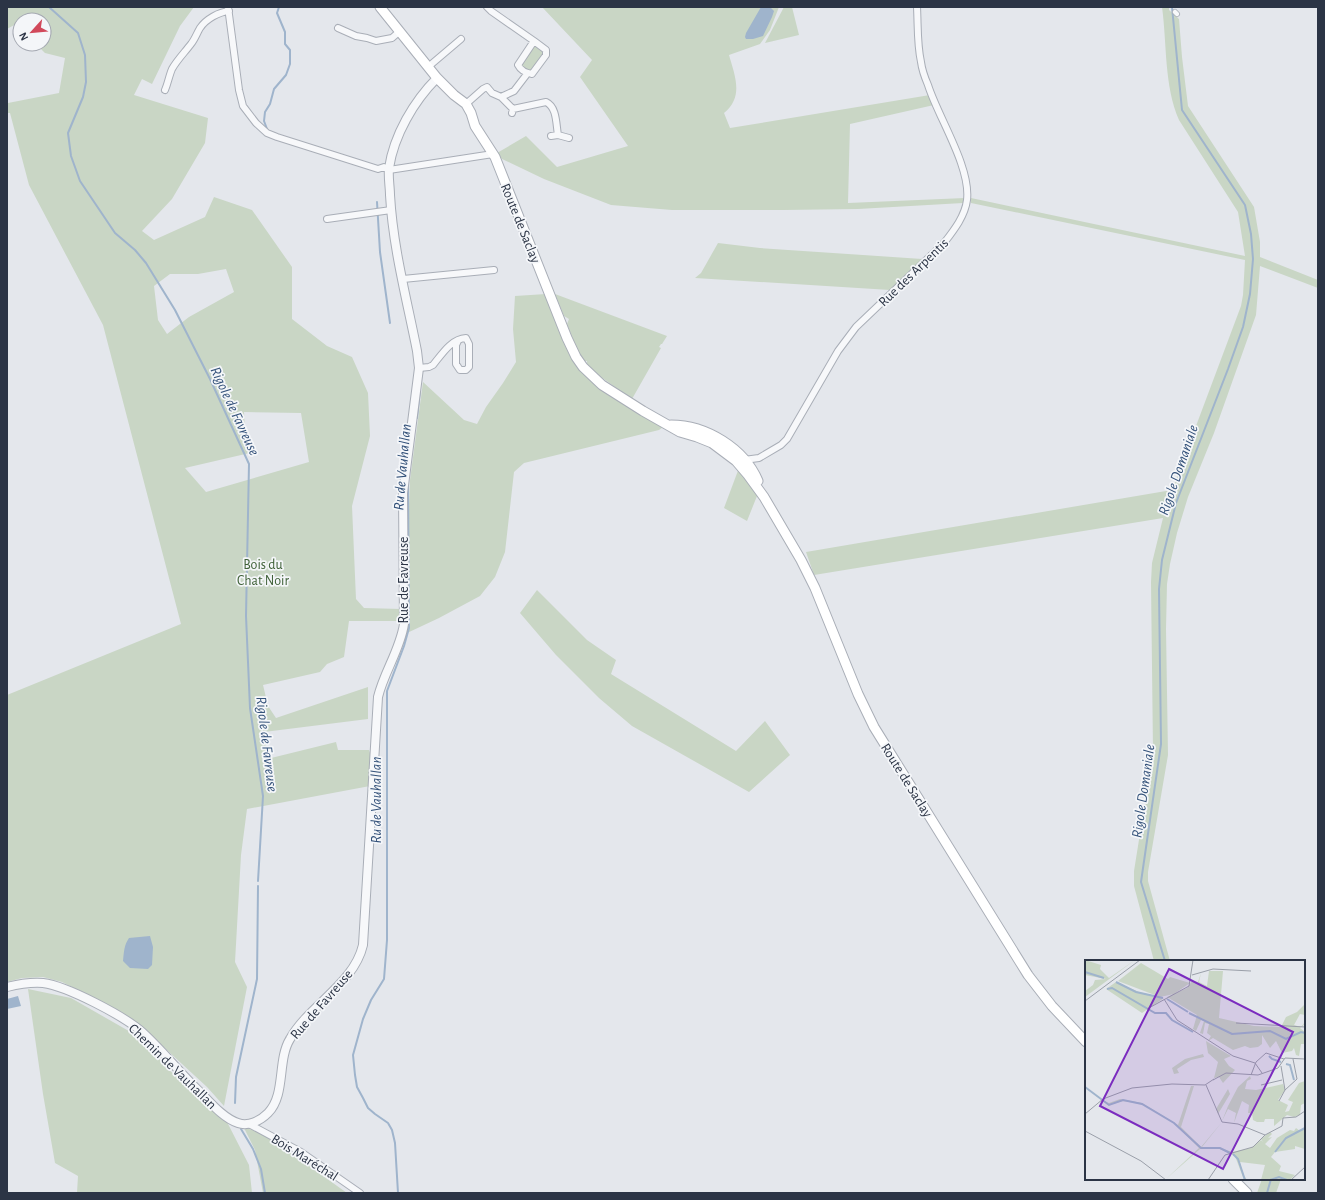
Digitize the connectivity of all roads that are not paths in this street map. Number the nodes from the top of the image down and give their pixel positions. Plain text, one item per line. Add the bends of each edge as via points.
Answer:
1 (380, 7) edge
2 (487, 7) edge
3 (917, 7) edge
4 (229, 9) edge
5 (338, 28) dead end
6 (400, 32) junction
7 (461, 39) dead end
8 (534, 41) junction
9 (428, 67) junction
10 (527, 74) junction
11 (437, 78) junction
12 (165, 90) dead end
13 (501, 97) junction
14 (466, 104) junction
15 (569, 138) dead end
16 (493, 154) junction
17 (389, 170) junction
18 (391, 210) junction
19 (327, 220) dead end
20 (494, 270) dead end
21 (403, 279) junction
22 (458, 341) junction
23 (419, 368) junction
24 (669, 425) junction
25 (726, 452) junction
26 (759, 458) junction
27 (744, 460) junction
28 (751, 469) junction
29 (764, 497) junction
30 (7, 987) edge
31 (1085, 1041) edge
32 (248, 1124) junction
33 (1234, 1180) edge
34 (360, 1193) edge
35 (1246, 1193) edge

1 - 6 main road, Route de Saclay
2 - 8 street
3 - 26 street, Rue des Arpentis via 920,61 928,87 962,167 966,184 967,200 962,215 944,242 856,326 835,356 787,439
4 - 12 street via 203,25 174,65
4 - 17 street via 239,90 243,106 256,124 267,133 281,139 356,163
5 - 6 street via 376,41 392,38
6 - 9 main road, Route de Saclay
7 - 9 street
8 - 10 street via 518,65
8 - 10 street via 546,50 546,55 532,74
9 - 11 main road, Route de Saclay
10 - 13 street via 514,91
11 - 14 main road, Route de Saclay
11 - 17 street, Rue de Favreuse via 421,96 401,129
13 - 14 street via 487,87
13 - 15 street via 513,111 546,102 550,104 554,110 555,135
14 - 16 main road, Route de Saclay via 475,126
16 - 17 street
16 - 24 main road, Route de Saclay via 576,357 602,385
17 - 18 street, Rue de Favreuse
18 - 19 street
18 - 21 street, Rue de Favreuse
20 - 21 street
21 - 23 street, Rue de Favreuse
22 - 22 street via 456,364 460,370 466,370 469,367 469,344 466,338 460,338
22 - 23 street via 450,344 433,365
23 - 32 street, Rue de Favreuse via 403,493 404,624 378,697 363,945 358,961 346,977 292,1034 285,1049 276,1100 262,1118
24 - 25 main road, Route de Saclay via 680,432 712,443
24 - 27 main road, Route de Saclay via 693,428 717,438
25 - 28 street, Route de Saclay via 733,454 747,469
25 - 29 main road, Route de Saclay
26 - 27 street, Rue des Arpentis
26 - 28 street, Rue des Arpentis
27 - 28 main road, Route de Saclay
28 - 29 main road, Route de Saclay
29 - 31 main road, Route de Saclay via 809,575 874,727 1028,975 1052,1006
30 - 32 street, Chemin de Vauhallan via 35,982 55,985 108,1010 142,1032 188,1081 229,1118 241,1124
32 - 34 street, Bois Maréchal via 301,1152
33 - 35 main road

